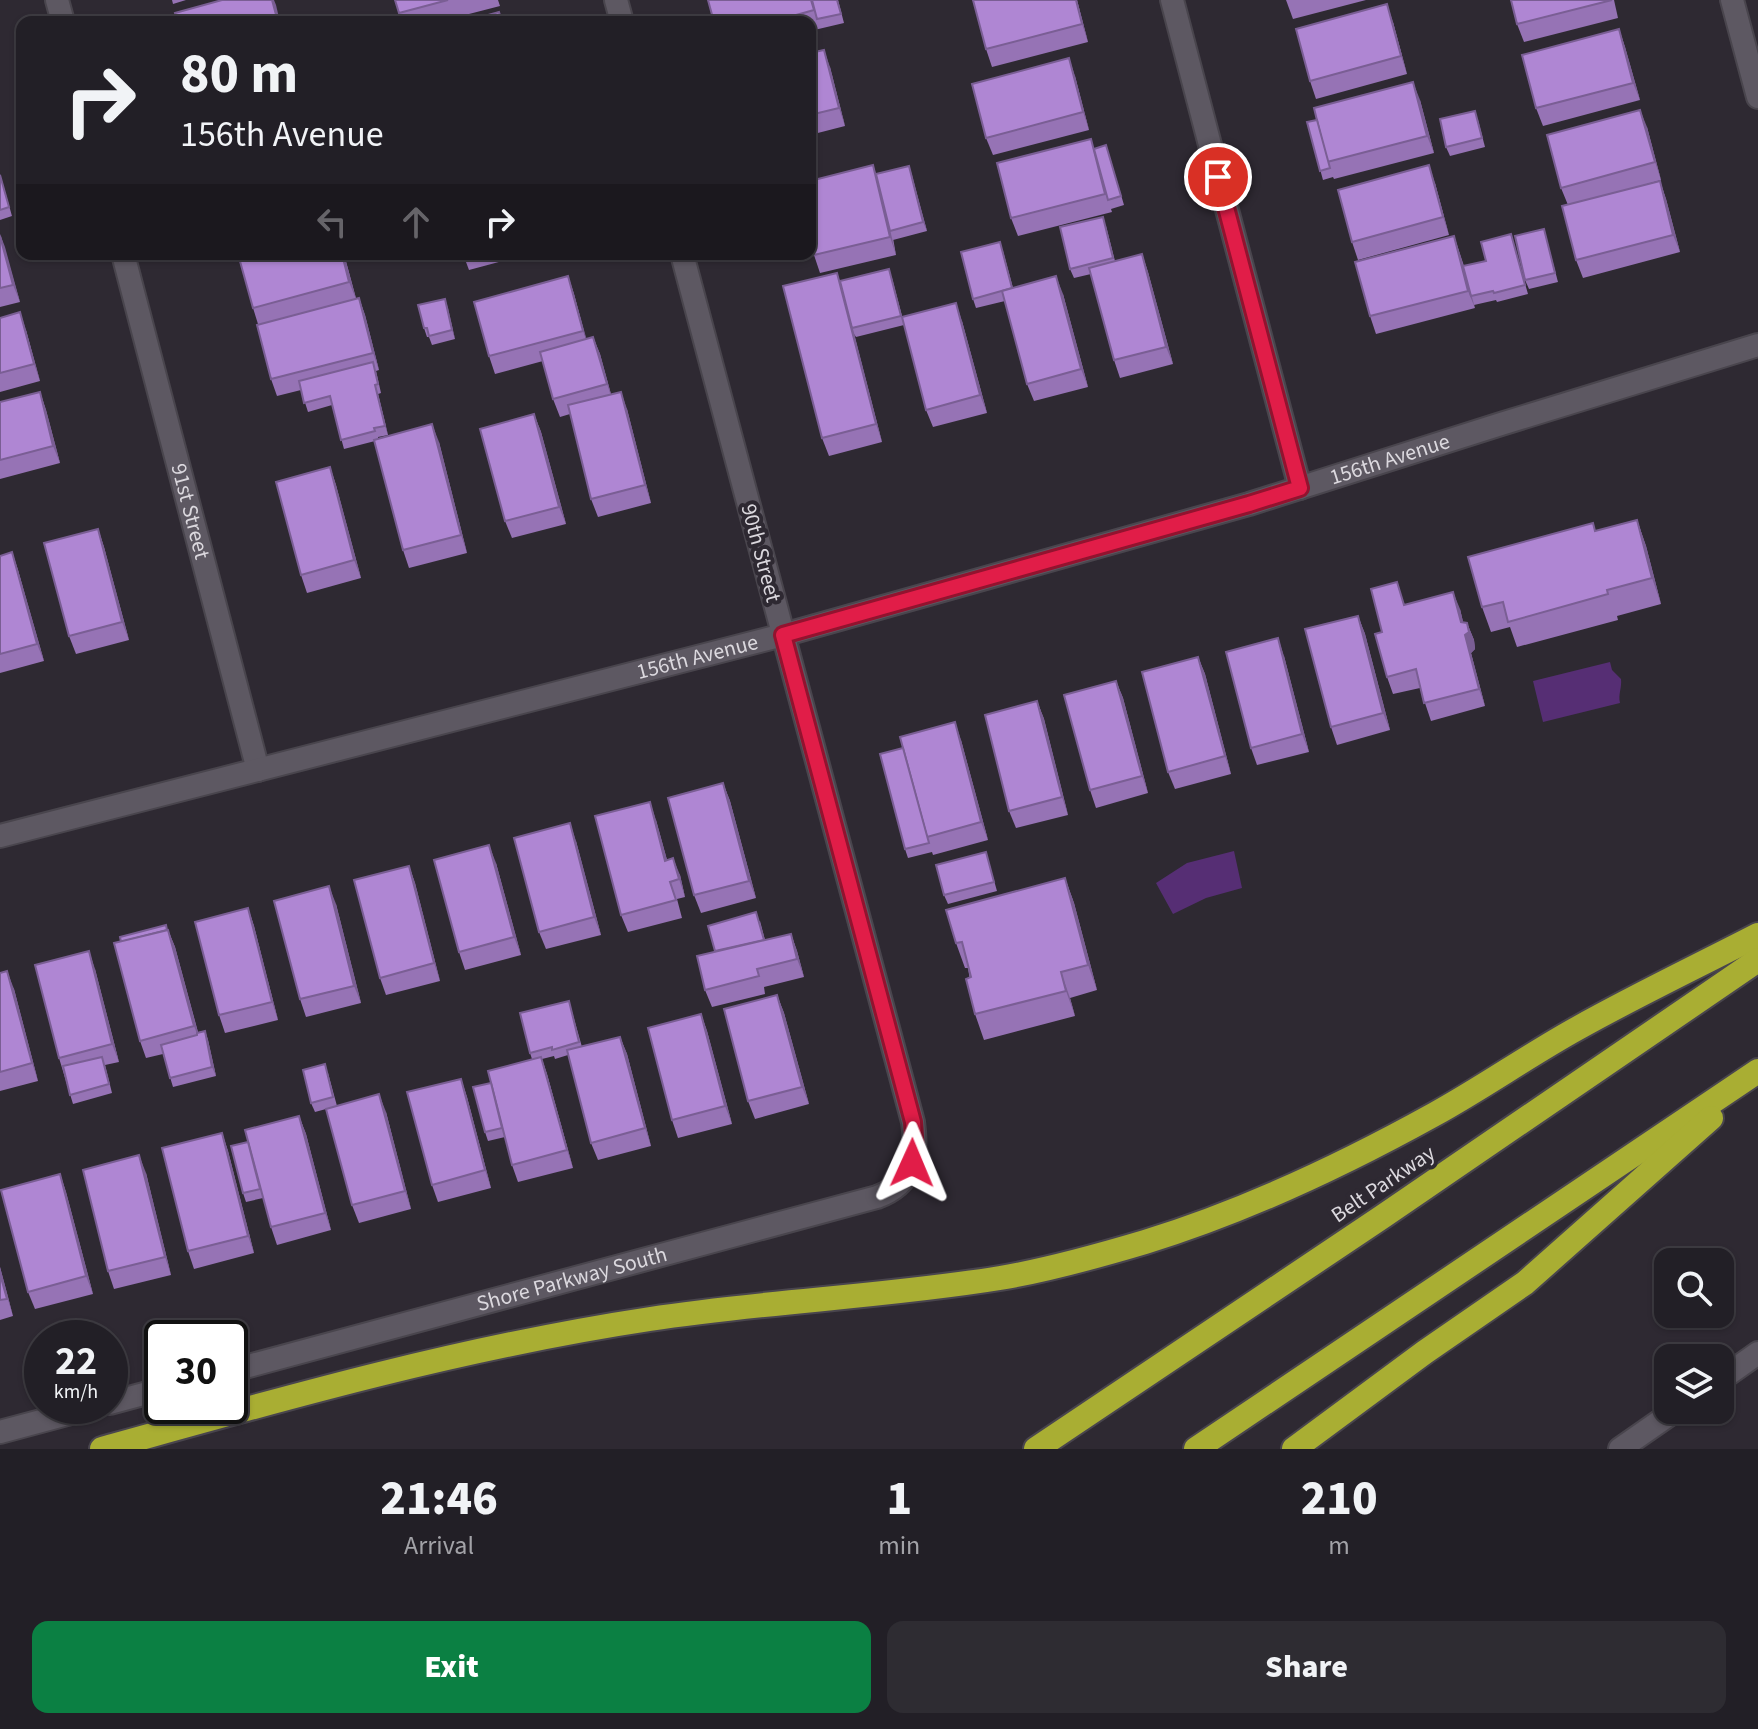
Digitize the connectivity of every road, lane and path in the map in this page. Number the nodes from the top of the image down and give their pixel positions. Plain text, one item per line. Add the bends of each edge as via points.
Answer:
1 (1172, 0) edge
2 (1732, 0) edge
3 (1758, 97) edge
4 (125, 260) edge
5 (684, 260) edge
6 (1758, 345) edge
7 (1300, 488) junction
8 (783, 635) junction
9 (258, 770) junction
10 (0, 836) edge
11 (1758, 935) edge
12 (1758, 960) edge
13 (1758, 1073) edge
14 (906, 1176) joint
15 (1758, 1353) edge
16 (248, 1366) edge
17 (1734, 1370) edge
18 (30, 1424) edge
19 (1656, 1424) edge
20 (0, 1432) edge
21 (102, 1449) edge
22 (1036, 1449) edge
23 (1196, 1449) edge
24 (1294, 1449) edge
25 (1620, 1449) edge

1 - 7 street
2 - 3 street
4 - 9 street, 91st Street
5 - 8 street, 90th Street
6 - 7 street, 156th Avenue
7 - 8 street, 156th Avenue
8 - 9 street, 156th Avenue
8 - 14 street, 90th Street via 913,1122 915,1152
9 - 10 street, 156th Avenue
11 - 21 highway via 1575,1030 1371,1148 1253,1202 1148,1241 955,1285 729,1307 565,1332 364,1377
12 - 22 highway, Belt Parkway
13 - 23 highway
13 - 24 highway via 1525,1283
14 - 16 street, Shore Parkway South via 877,1197
15 - 17 street
18 - 20 street
19 - 25 street

